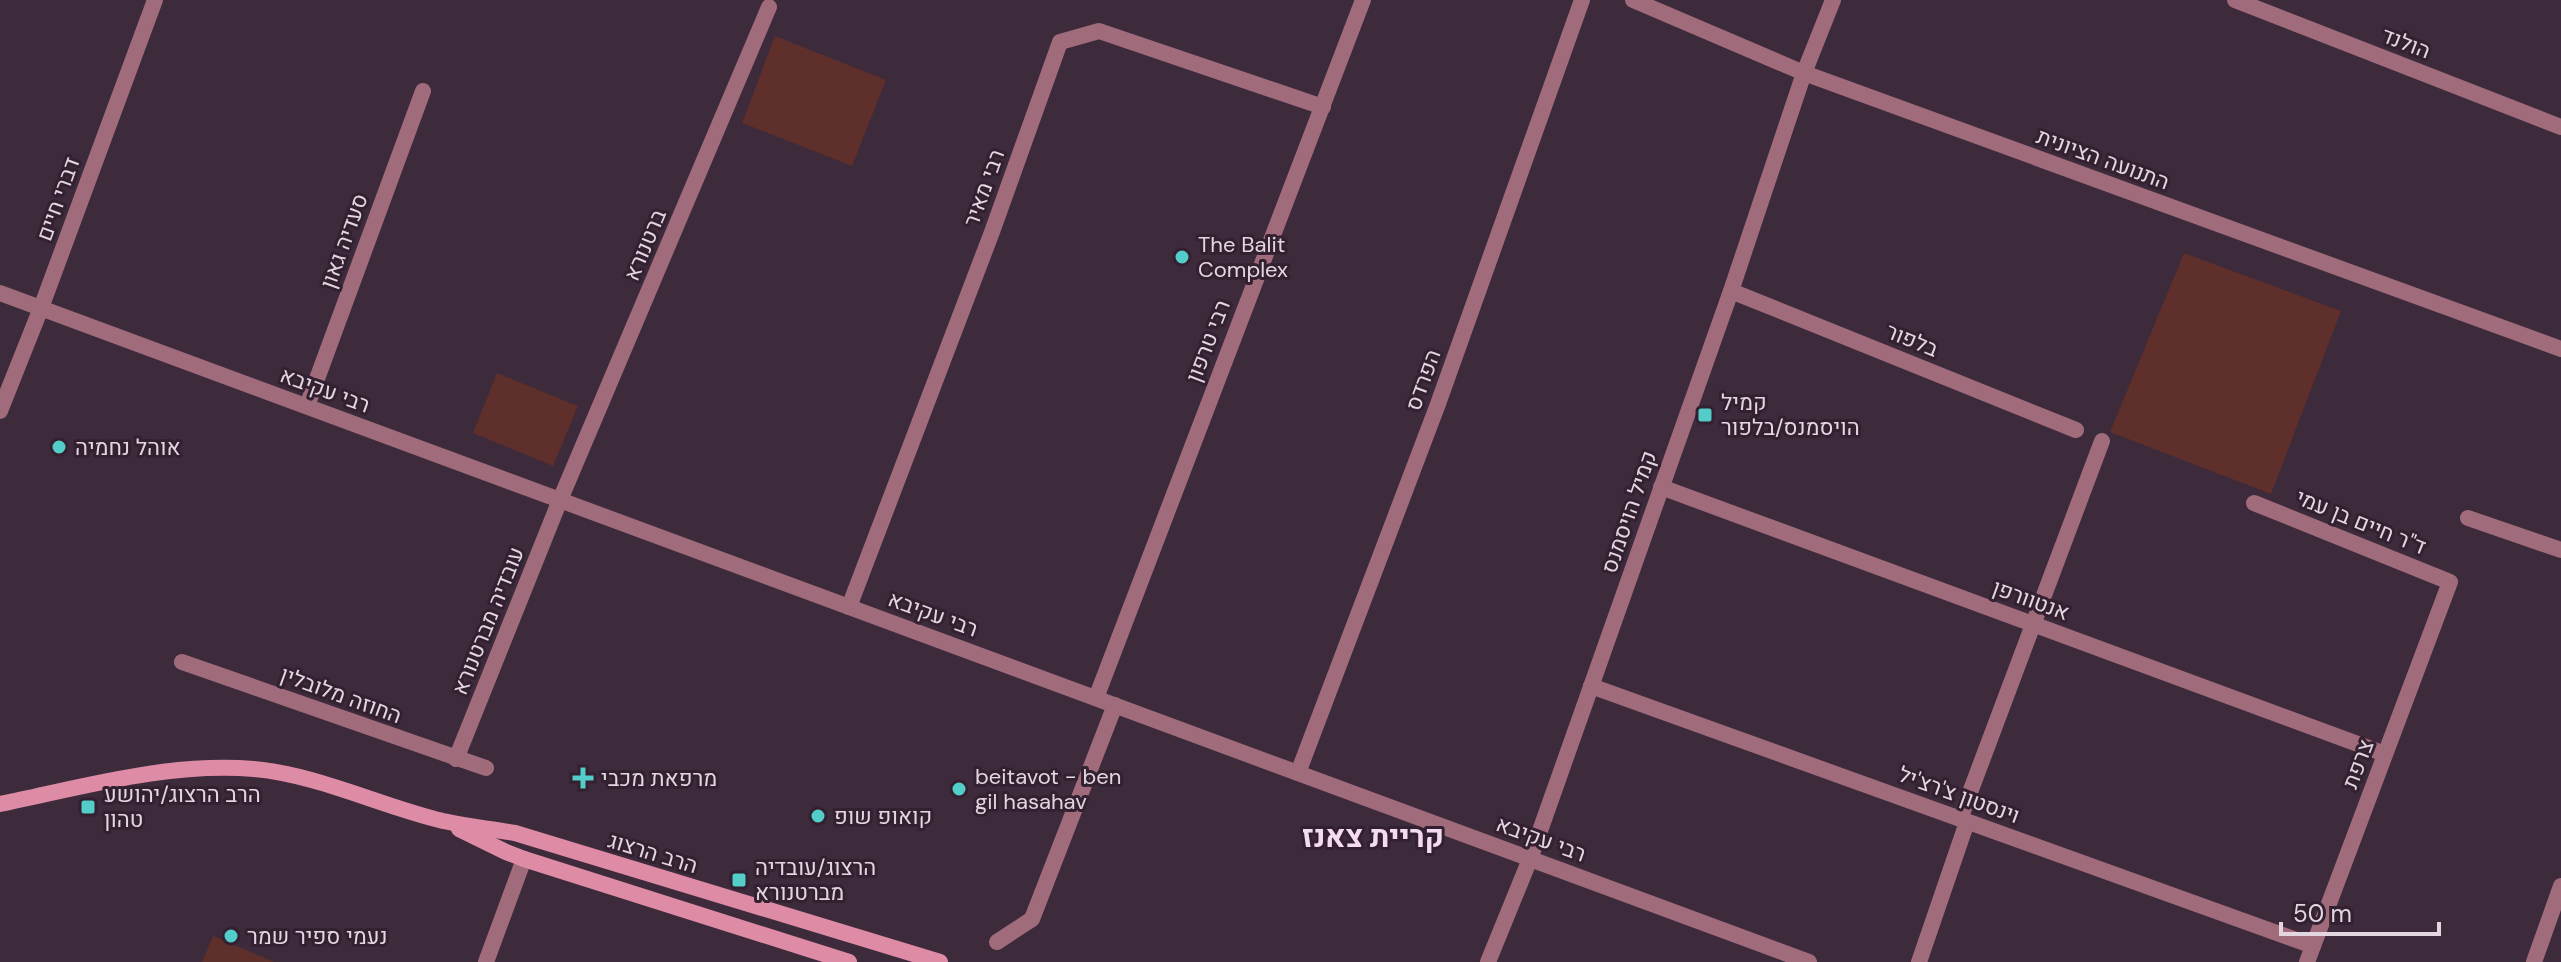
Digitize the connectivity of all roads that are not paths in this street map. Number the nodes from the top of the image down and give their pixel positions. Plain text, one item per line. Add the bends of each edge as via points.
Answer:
1 (155, 0) edge
2 (1363, 0) edge
3 (1582, 0) edge
4 (1633, 0) edge
5 (1833, 0) edge
6 (2235, 0) edge
7 (769, 7) dead end
8 (1804, 73) junction
9 (423, 91) dead end
10 (1323, 107) junction
11 (2561, 127) edge
12 (1731, 291) junction
13 (0, 293) edge
14 (41, 308) junction
15 (2561, 349) edge
16 (307, 406) junction
17 (0, 411) edge
18 (2076, 430) dead end
19 (2102, 441) dead end
20 (1661, 487) junction
21 (560, 500) junction
22 (2254, 503) dead end
23 (2468, 518) dead end
24 (2561, 550) edge
25 (2450, 582) joint
26 (849, 607) junction
27 (2034, 625) junction
28 (182, 662) dead end
29 (1591, 686) junction
30 (1096, 698) junction
31 (1115, 705) junction
32 (2385, 754) junction
33 (456, 759) junction
34 (486, 768) dead end
35 (1298, 773) junction
36 (0, 804) edge
37 (1963, 820) junction
38 (443, 821) junction
39 (524, 859) junction
40 (1530, 859) junction
41 (2561, 886) edge
42 (997, 942) dead end
43 (2310, 954) edge
44 (486, 962) edge
45 (849, 962) edge
46 (940, 962) edge
47 (1488, 962) edge
48 (1809, 962) edge
49 (1919, 962) edge
50 (2534, 962) edge

1 - 14 street, דברי חיים
2 - 10 street, רבי טרפון
3 - 35 street, הפרדס via 1438,404
4 - 8 street, התנועה הציונית
5 - 8 street
6 - 11 street, הולנד
7 - 21 street, ברטנורא
8 - 12 street, קמיל הויסמנס
8 - 15 street, התנועה הציונית
9 - 16 street, סעדיה גאון
10 - 26 street, רבי מאיר via 1099,31 1060,42
10 - 30 street, רבי טרפון
12 - 18 street, בלפור
12 - 20 street, קמיל הויסמנס
13 - 14 street, רבי עקיבא
14 - 16 street, רבי עקיבא
14 - 17 street, דברי חיים
16 - 21 street, רבי עקיבא
19 - 27 street
20 - 27 street, אנטוורפן
20 - 29 street, קמיל הויסמנס
21 - 26 street, רבי עקיבא
21 - 33 street, עובדיה מברטנורא
22 - 25 street, ד"ר חיים בן עמי
23 - 24 street
25 - 32 street, צרפת
26 - 30 street, רבי עקיבא
27 - 32 street, אנטוורפן
27 - 37 street
28 - 33 street, החוזה מלובלין
29 - 37 street, וינסטון צ'רצ'יל
29 - 40 street, קמיל הויסמנס
30 - 31 street, רבי עקיבא
31 - 35 street, רבי עקיבא
31 - 42 street via 1032,919
32 - 43 street, צרפת
33 - 34 street, החוזה מלובלין
35 - 40 street, רבי עקיבא
36 - 38 street, הרב הרצוג via 159,772 211,767 313,782
37 - 43 street, וינסטון צ'רצ'יל
37 - 49 street
38 - 39 street, הרב הרצוג
38 - 46 street, הרב הרצוג via 515,833
39 - 44 street
39 - 45 street, הרב הרצוג
40 - 47 street, קמיל הויסמנס
40 - 48 street, רבי עקיבא
41 - 50 street

